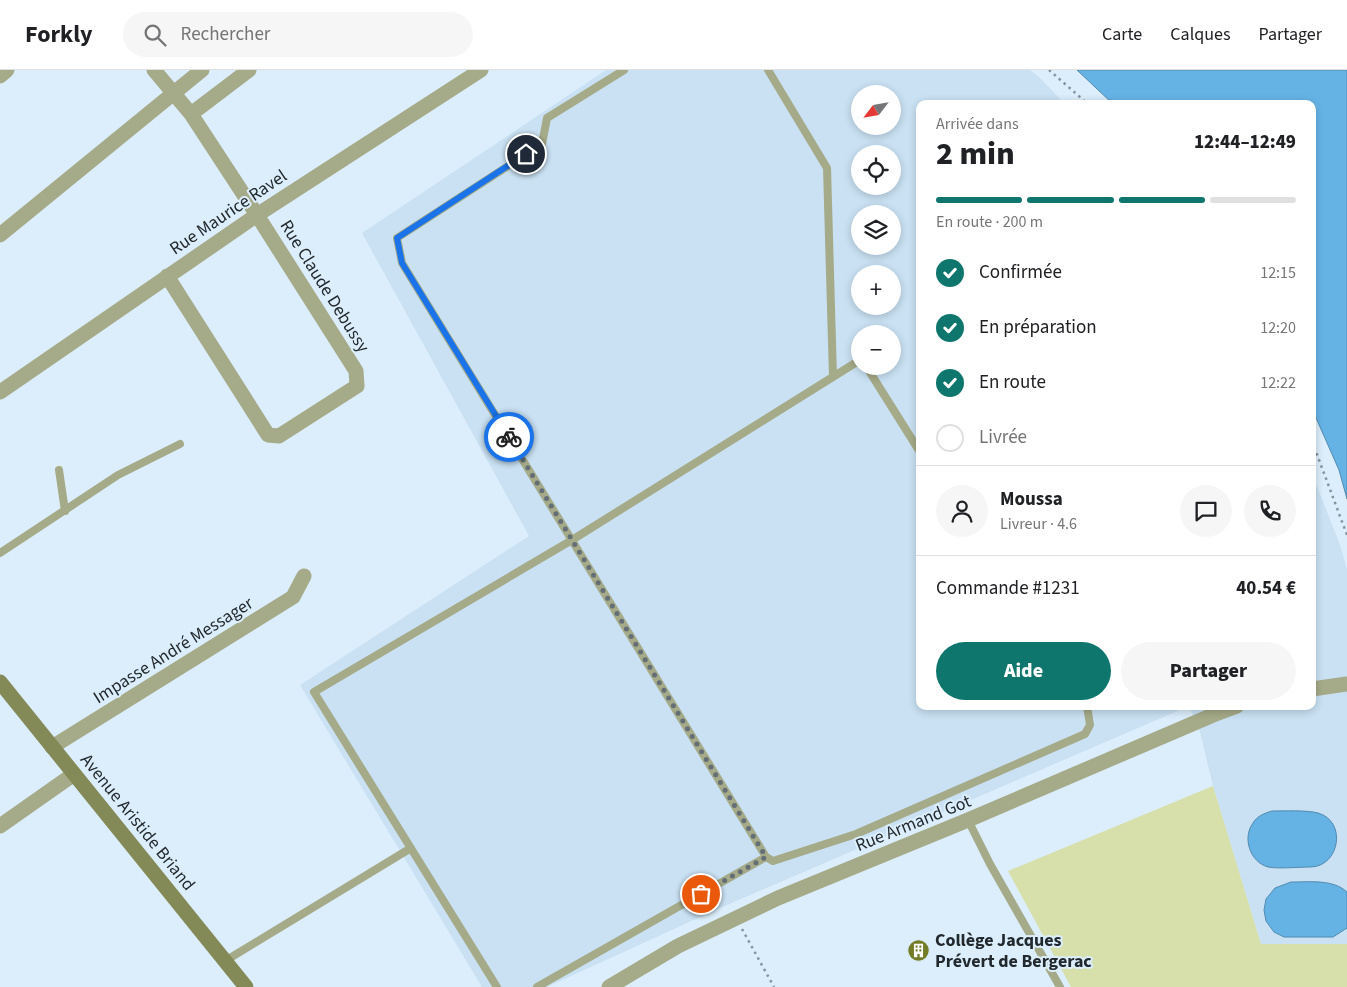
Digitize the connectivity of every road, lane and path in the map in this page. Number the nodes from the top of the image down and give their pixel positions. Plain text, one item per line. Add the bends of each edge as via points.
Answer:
1 (8, 70) edge
2 (154, 70) edge
3 (202, 70) edge
4 (249, 70) edge
5 (481, 70) edge
6 (624, 70) edge
7 (768, 70) edge
8 (1049, 70) edge
9 (0, 76) edge
10 (174, 94) junction
11 (1083, 100) edge
12 (191, 114) junction
13 (257, 215) junction
14 (0, 235) edge
15 (166, 276) junction
16 (851, 365) edge
17 (872, 375) edge
18 (832, 377) junction
19 (0, 392) edge
20 (180, 444) dead end
21 (916, 446) edge
22 (1316, 452) edge
23 (59, 470) dead end
24 (65, 510) junction
25 (1347, 535) edge
26 (572, 540) junction
27 (0, 553) edge
28 (304, 576) dead end
29 (0, 682) edge
30 (1347, 684) edge
31 (1316, 688) edge
32 (1088, 710) edge
33 (1228, 710) edge
34 (52, 746) junction
35 (74, 774) junction
36 (968, 820) junction
37 (0, 826) edge
38 (411, 848) junction
39 (766, 857) junction
40 (735, 917) junction
41 (225, 961) junction
42 (246, 987) edge
43 (497, 987) edge
44 (537, 987) edge
45 (609, 987) edge
46 (774, 987) edge
47 (1060, 987) edge

1 - 9 street
2 - 10 street
3 - 10 street
4 - 12 street
5 - 13 street, Rue Maurice Ravel
6 - 26 lane via 547,118 542,144 397,238 402,263
7 - 18 lane via 827,168
8 - 11 path
10 - 12 street
10 - 14 street
12 - 13 street
13 - 15 street, Rue Maurice Ravel
13 - 15 street, Rue Claude Debussy via 356,371 357,386 279,436 268,435
15 - 19 street, Rue Maurice Ravel
16 - 18 lane
17 - 21 lane
18 - 26 lane
20 - 24 lane via 118,475
22 - 25 path
23 - 24 lane
24 - 27 lane
26 - 38 lane via 314,692
26 - 39 lane
28 - 34 street, Impasse André Messager via 293,597
29 - 34 main road, Avenue Aristide Briand
30 - 31 street
32 - 39 lane via 1090,725 1084,734 856,834 772,861
33 - 36 street, Rue Armand Got
34 - 35 main road, Avenue Aristide Briand
35 - 37 street
35 - 41 main road, Avenue Aristide Briand
36 - 40 street, Rue Armand Got
36 - 47 lane
38 - 41 lane
38 - 43 lane
39 - 44 lane
40 - 45 street, Rue Armand Got
40 - 46 path
41 - 42 main road, Avenue Aristide Briand

